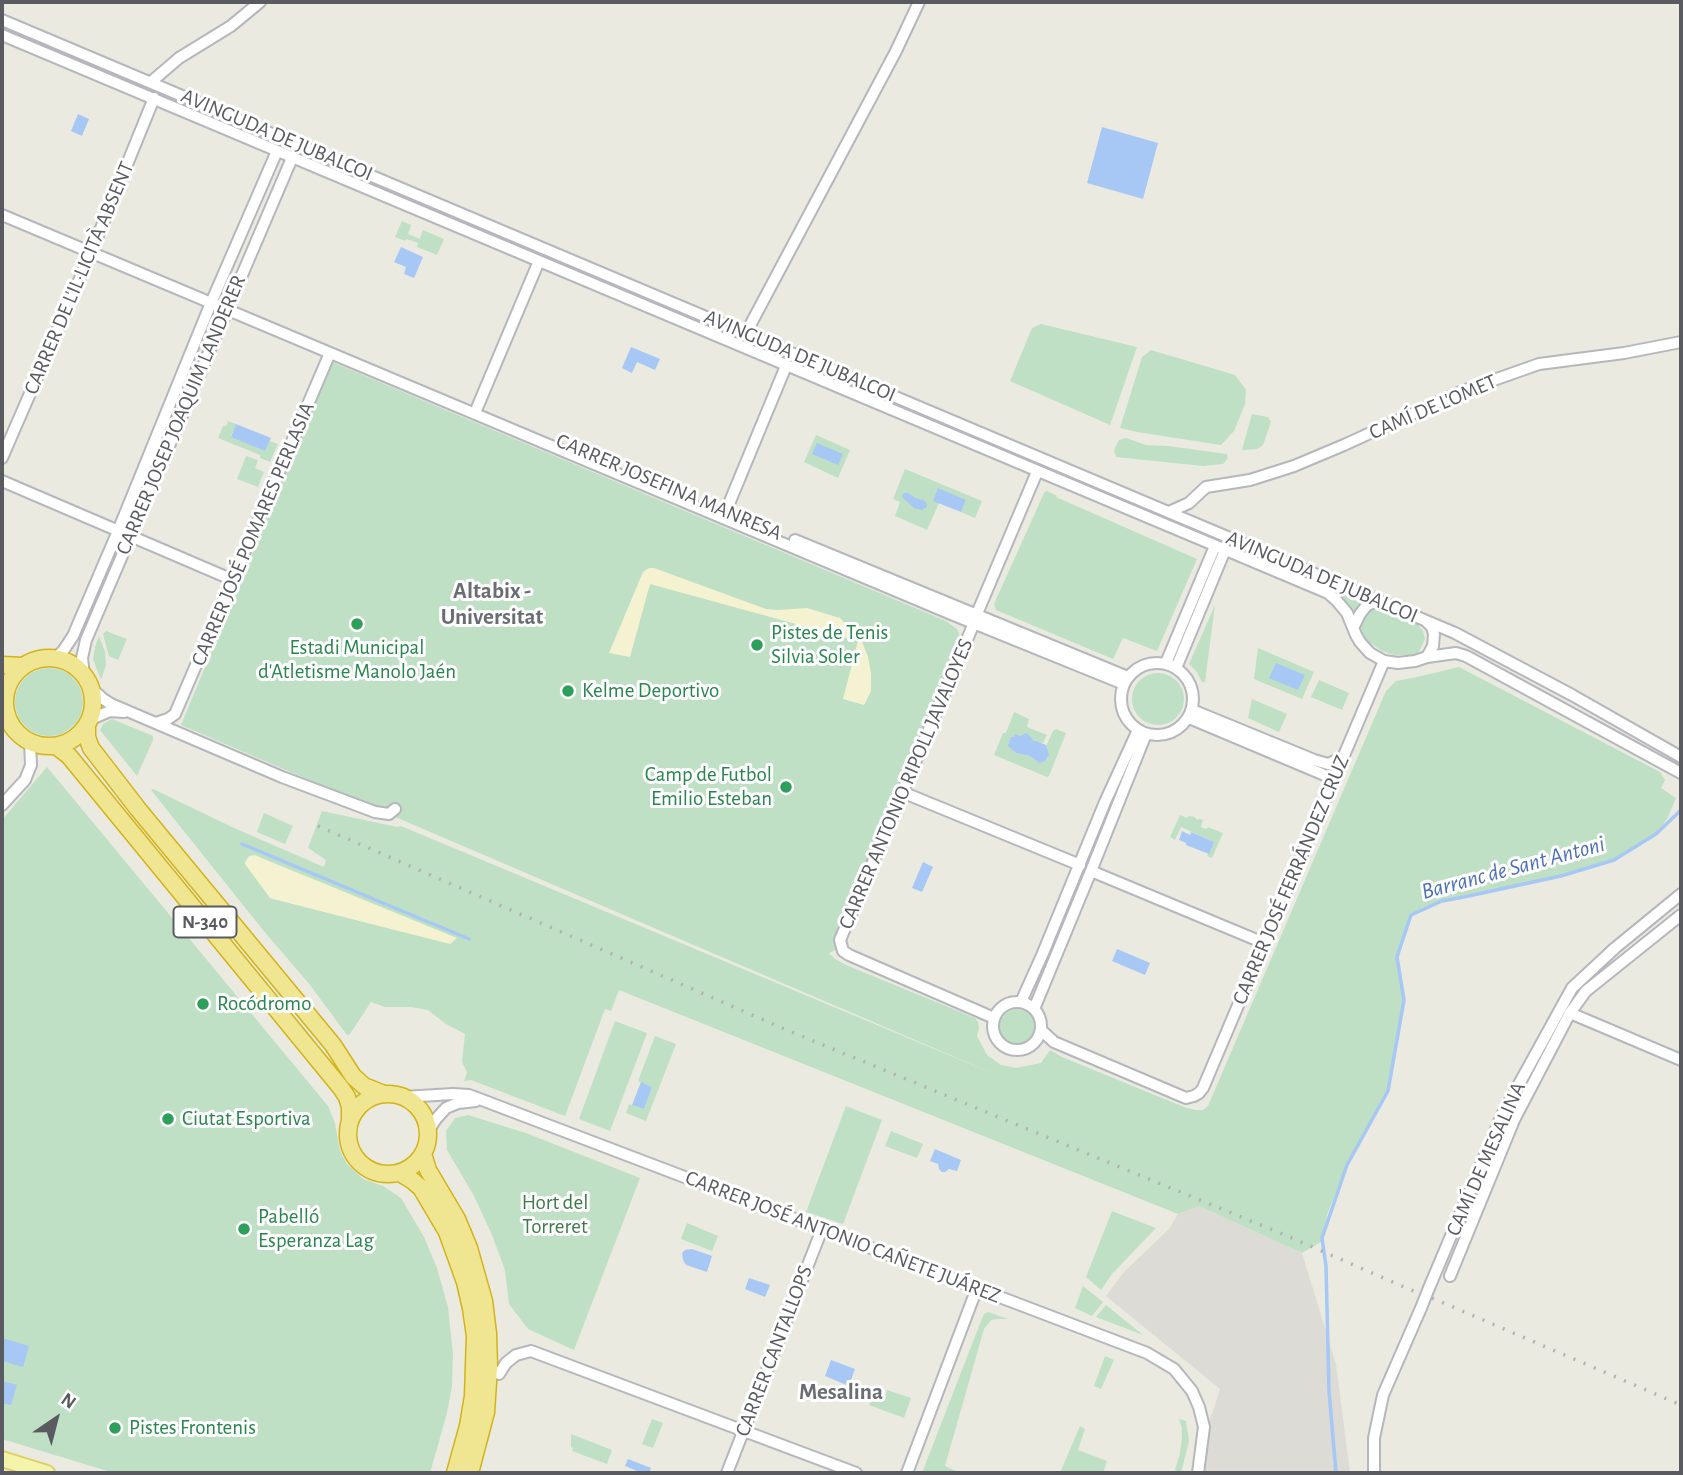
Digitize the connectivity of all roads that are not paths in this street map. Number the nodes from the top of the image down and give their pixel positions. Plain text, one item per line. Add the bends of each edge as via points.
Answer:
1 (260, 2) edge
2 (919, 2) edge
3 (2, 20) edge
4 (2, 35) edge
5 (151, 82) junction
6 (154, 98) junction
7 (277, 151) junction
8 (292, 158) junction
9 (2, 215) edge
10 (91, 253) junction
11 (539, 261) junction
12 (211, 303) junction
13 (228, 306) junction
14 (746, 333) junction
15 (1681, 342) edge
16 (330, 353) junction
17 (786, 366) junction
18 (477, 408) junction
19 (2, 458) edge
20 (1037, 472) junction
21 (2, 481) edge
22 (1194, 498) junction
23 (726, 511) junction
24 (1169, 512) junction
25 (1202, 526) junction
26 (118, 531) junction
27 (130, 536) junction
28 (1220, 548) junction
29 (233, 580) junction
30 (1377, 601) junction
31 (975, 619) junction
32 (1426, 621) junction
33 (1354, 626) junction
34 (1427, 657) junction
35 (55, 658) junction
36 (1384, 661) junction
37 (2, 665) edge
38 (23, 666) junction
39 (1171, 666) junction
40 (1126, 680) junction
41 (87, 681) junction
42 (175, 714) junction
43 (1190, 714) junction
44 (151, 720) junction
45 (6, 721) edge
46 (88, 722) junction
47 (1142, 732) junction
48 (178, 733) junction
49 (30, 742) junction
50 (56, 746) junction
51 (1676, 754) edge
52 (1342, 758) junction
53 (1311, 769) junction
54 (1681, 773) edge
55 (1334, 779) junction
56 (902, 792) junction
57 (1328, 794) junction
58 (2, 805) edge
59 (395, 809) dead end
60 (1080, 865) junction
61 (1091, 871) junction
62 (1681, 894) edge
63 (1681, 915) edge
64 (1264, 943) junction
65 (1021, 1002) junction
66 (1034, 1009) junction
67 (1570, 1013) junction
68 (994, 1018) junction
69 (1041, 1030) junction
70 (1681, 1060) edge
71 (384, 1094) junction
72 (404, 1097) junction
73 (482, 1100) junction
74 (350, 1122) junction
75 (428, 1131) junction
76 (423, 1154) junction
77 (400, 1173) junction
78 (822, 1229) junction
79 (1450, 1276) dead end
80 (977, 1288) junction
81 (499, 1374) dead end
82 (744, 1430) junction
83 (2, 1459) edge
84 (47, 1473) edge
85 (455, 1473) edge
86 (470, 1473) edge
87 (727, 1473) edge
88 (856, 1473) edge
89 (907, 1473) edge
90 (1198, 1473) edge
91 (1374, 1473) edge

1 - 5 street
2 - 14 street
3 - 5 street, AVINGUDA DE JUBALCOI
4 - 6 street, AVINGUDA DE JUBALCOI
5 - 14 street, AVINGUDA DE JUBALCOI
6 - 7 street, AVINGUDA DE JUBALCOI
6 - 10 street, CARRER DE L'IL·LICITÀ ABSENT
7 - 8 street, AVINGUDA DE JUBALCOI
7 - 12 street, CARRER JOSEP JOAQUIM LANDERER
8 - 11 street, AVINGUDA DE JUBALCOI
8 - 13 street, CARRER JOSEP JOAQUIM LANDERER
9 - 10 street
10 - 12 street
10 - 19 street, CARRER DE L'IL·LICITÀ ABSENT
11 - 17 street, AVINGUDA DE JUBALCOI
11 - 18 street
12 - 13 street
12 - 26 street, CARRER JOSEP JOAQUIM LANDERER
13 - 16 street, CARRER JOSEFINA MANRESA
13 - 18 street, CARRER JOSEFINA MANRESA
13 - 27 street, CARRER JOSEP JOAQUIM LANDERER
14 - 24 street, AVINGUDA DE JUBALCOI
15 - 22 street, CAMÍ DE L'OMET via 1539,364 1460,392 1294,466 1206,487
16 - 29 street, CARRER JOSÉ POMARES PERLASIA
16 - 31 street, CARRER JOSEFINA MANRESA
17 - 20 street, AVINGUDA DE JUBALCOI
17 - 23 street
18 - 23 street, CARRER JOSEFINA MANRESA
20 - 28 street, AVINGUDA DE JUBALCOI
20 - 31 street, CARRER ANTONIO RIPOLL JAVALOYES
21 - 26 street
22 - 24 street, CAMÍ DE L'OMET
22 - 25 street via 1195,518
23 - 31 street, CARRER JOSEFINA MANRESA
24 - 25 street, AVINGUDA DE JUBALCOI
25 - 30 street, AVINGUDA DE JUBALCOI
26 - 27 street
26 - 35 street, CARRER JOSEP JOAQUIM LANDERER via 73,636
27 - 29 street
27 - 41 street, CARRER JOSEP JOAQUIM LANDERER via 86,640 82,658
28 - 33 street, AVINGUDA DE JUBALCOI via 1328,593
28 - 39 street
29 - 42 street, CARRER JOSÉ POMARES PERLASIA
30 - 32 street, AVINGUDA DE JUBALCOI
30 - 33 street via 1367,606
31 - 40 street, CARRER JOSEFINA MANRESA
31 - 56 street, CARRER ANTONIO RIPOLL JAVALOYES
32 - 34 street, AVINGUDA DE JUBALCOI via 1434,634
32 - 51 street
33 - 36 street, AVINGUDA DE JUBALCOI via 1360,642
34 - 36 street
34 - 54 street via 1466,656
35 - 38 highway
35 - 41 highway via 76,667
36 - 52 street, CARRER JOSÉ FERRÁNDEZ CRUZ
37 - 38 highway
38 - 45 highway via 9,682
39 - 40 street via 1148,664
39 - 43 street via 1191,686
40 - 47 street via 1121,705 1129,722
41 - 44 street via 111,704
41 - 46 highway, N-340 via 93,704
42 - 44 street
42 - 48 street
43 - 47 street via 1169,733
43 - 52 street via 1314,760 1328,764
43 - 53 street
44 - 46 street via 110,712
44 - 48 street
45 - 49 highway
46 - 50 highway via 76,737
46 - 71 highway, N-340 via 91,748 138,809 333,1045 353,1076
47 - 60 street
47 - 61 street
48 - 59 street via 375,812 389,814
49 - 50 highway
49 - 58 street via 31,765 25,780
50 - 74 highway, N-340 via 69,756 341,1087 350,1107
52 - 55 street, CARRER JOSÉ FERRÁNDEZ CRUZ
53 - 55 street
53 - 57 street
55 - 57 street, CARRER JOSÉ FERRÁNDEZ CRUZ
56 - 60 street
56 - 68 street, CARRER ANTONIO RIPOLL JAVALOYES via 840,940 844,951
57 - 64 street, CARRER JOSÉ FERRÁNDEZ CRUZ
60 - 65 street
61 - 64 street
61 - 66 street
62 - 91 street, CAMÍ DE MESALINA, bridge via 1572,988 1502,1115 1383,1395 1374,1438
63 - 67 street via 1586,991
64 - 69 street, CARRER JOSÉ FERRÁNDEZ CRUZ via 1203,1088 1194,1096 1186,1098 1067,1048
65 - 66 street
65 - 68 street via 1004,1006
66 - 69 street
67 - 70 street
67 - 79 street via 1514,1119
68 - 69 street via 994,1035 1013,1050 1028,1048
71 - 72 highway, N-340
71 - 74 highway via 361,1105
72 - 73 street, CARRER JOSÉ ANTONIO CAÑETE JUÁREZ via 453,1094
72 - 75 highway via 422,1113
73 - 75 street via 446,1108
73 - 78 street, CARRER JOSÉ ANTONIO CAÑETE JUÁREZ
74 - 77 highway, N-340 via 349,1146 362,1165 376,1173
75 - 76 highway
76 - 77 highway
76 - 86 highway via 457,1219 484,1301 489,1367 486,1412
77 - 85 highway via 421,1188 447,1232 471,1308 473,1396
78 - 80 street, CARRER JOSÉ ANTONIO CAÑETE JUÁREZ
78 - 82 street, CARRER CANTALLOPS
80 - 89 street
80 - 90 street, CARRER JOSÉ ANTONIO CAÑETE JUÁREZ via 1147,1353 1174,1369 1192,1391 1204,1427
81 - 82 street via 516,1355 531,1351
82 - 87 street, CARRER CANTALLOPS
82 - 88 street
83 - 84 main road

